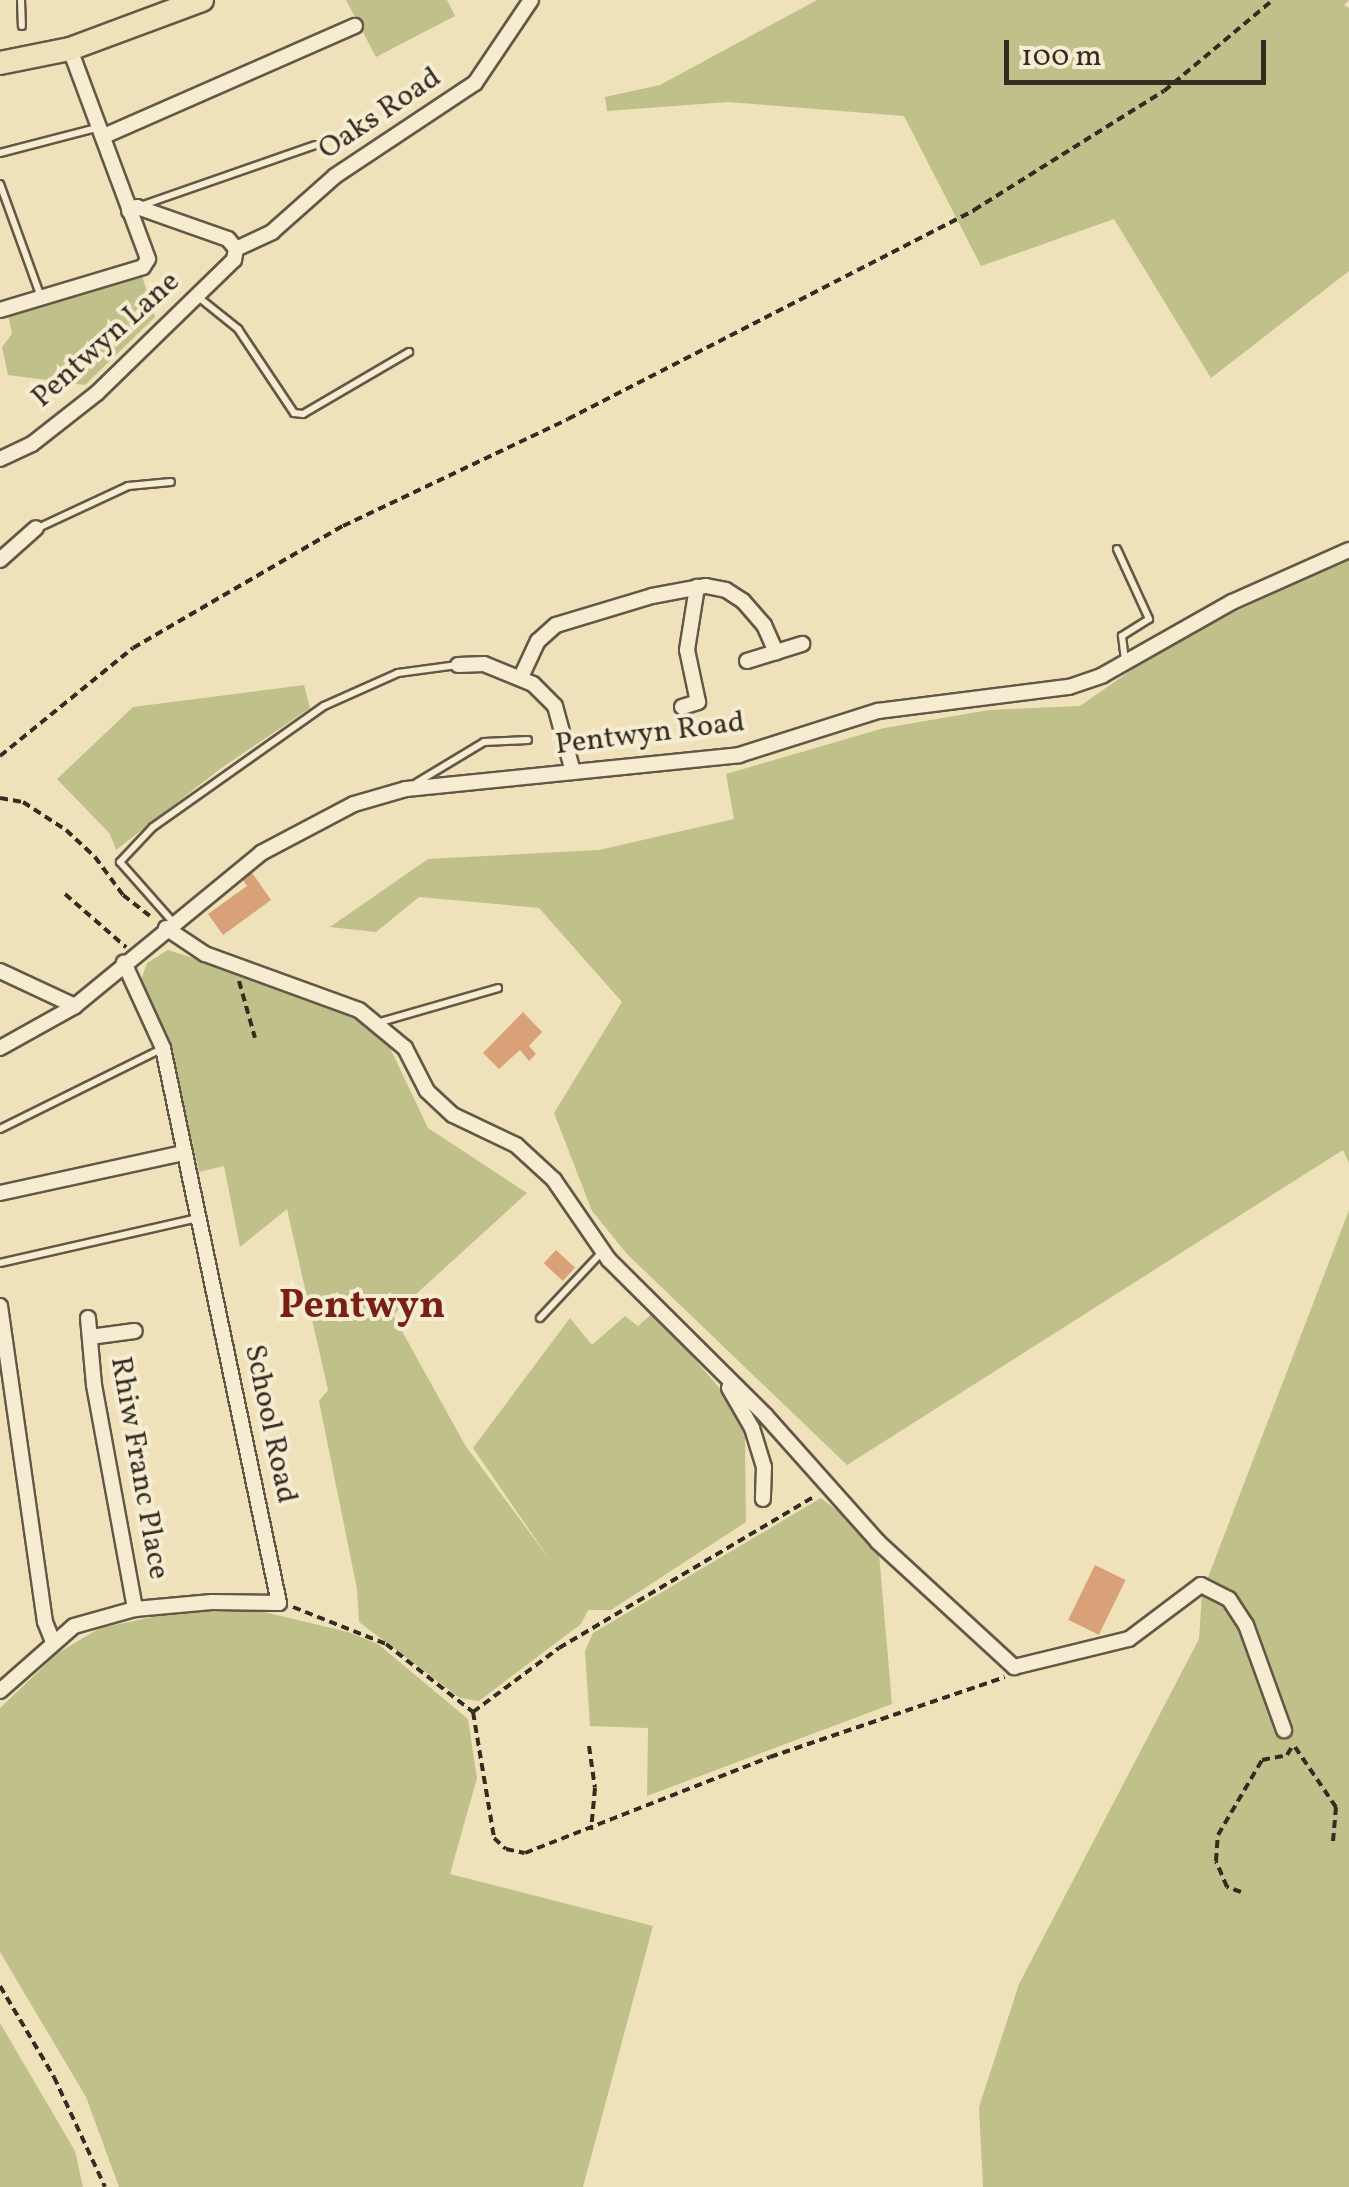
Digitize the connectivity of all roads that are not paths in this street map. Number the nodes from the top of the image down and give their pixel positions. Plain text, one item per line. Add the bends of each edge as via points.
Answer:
1 (21, 0) edge
2 (202, 0) edge
3 (531, 0) edge
4 (22, 26) dead end
5 (355, 26) dead end
6 (70, 49) junction
7 (0, 63) edge
8 (102, 132) junction
9 (315, 145) dead end
10 (0, 153) edge
11 (0, 184) edge
12 (133, 209) junction
13 (236, 248) junction
14 (196, 296) junction
15 (41, 298) junction
16 (0, 310) edge
17 (409, 352) dead end
18 (0, 459) edge
19 (172, 482) dead end
20 (36, 528) joint
21 (1117, 549) dead end
22 (1349, 550) edge
23 (0, 560) edge
24 (697, 587) junction
25 (802, 644) dead end
26 (776, 652) junction
27 (747, 661) dead end
28 (1126, 662) junction
29 (458, 665) joint
30 (521, 677) junction
31 (682, 708) dead end
32 (528, 740) dead end
33 (573, 772) junction
34 (406, 789) junction
35 (169, 925) junction
36 (129, 959) junction
37 (0, 971) edge
38 (498, 988) dead end
39 (75, 1006) junction
40 (376, 1024) junction
41 (0, 1048) edge
42 (163, 1048) junction
43 (0, 1129) edge
44 (184, 1154) junction
45 (0, 1193) edge
46 (199, 1218) junction
47 (603, 1251) junction
48 (0, 1263) edge
49 (0, 1306) edge
50 (88, 1318) dead end
51 (540, 1318) dead end
52 (671, 1320) junction
53 (135, 1332) dead end
54 (90, 1337) junction
55 (762, 1499) dead end
56 (135, 1609) junction
57 (53, 1642) junction
58 (0, 1691) edge
59 (1284, 1730) road end

1 - 4 lane
2 - 6 main road
3 - 13 street, Oaks Road via 475,83 335,176 272,232
5 - 8 street
6 - 7 main road
6 - 8 street
8 - 10 lane
8 - 12 street
9 - 12 lane
11 - 15 lane
12 - 13 street via 228,239
12 - 15 street via 148,259 143,267
13 - 14 street, Pentwyn Lane via 234,260
14 - 17 lane via 238,328 294,413 303,414
14 - 18 street, Pentwyn Lane via 97,393 32,444
15 - 16 street
19 - 20 lane via 128,486
20 - 23 street
21 - 28 lane via 1149,619 1122,636
22 - 28 street, Pentwyn Road via 1232,602
24 - 26 street via 726,590 742,601 764,624
24 - 30 street via 556,625 538,642
24 - 31 street via 687,650 698,702
25 - 26 street
26 - 27 street
28 - 33 street, Pentwyn Road via 1069,688 878,711 739,755
29 - 30 street via 484,664
29 - 35 lane via 398,673 324,706 153,827 120,862
30 - 33 street via 555,706
32 - 34 lane via 484,742
33 - 34 street, Pentwyn Road
34 - 35 street, Pentwyn Road via 354,804 260,852
35 - 36 street, Pentwyn Road
35 - 40 street via 205,954 359,1010
36 - 39 street, Pentwyn Road
36 - 42 street, School Road
37 - 39 street
38 - 40 lane
39 - 41 street, Pentwyn Road
40 - 47 street via 406,1048 427,1091 453,1115 516,1144 554,1180
42 - 43 lane
42 - 44 street, School Road
44 - 45 street
44 - 46 street, School Road
46 - 48 lane
46 - 56 street, School Road via 279,1602
47 - 51 lane
47 - 52 street
49 - 57 street via 44,1622
50 - 54 street, Rhiw Franc Place
52 - 55 street via 673,1331 732,1391 752,1428 764,1467
52 - 59 street via 878,1542 1014,1667 1129,1640 1202,1586 1229,1599 1246,1625
53 - 54 street, Rhiw Franc Place
54 - 56 street, Rhiw Franc Place
56 - 57 street via 74,1626
57 - 58 street

